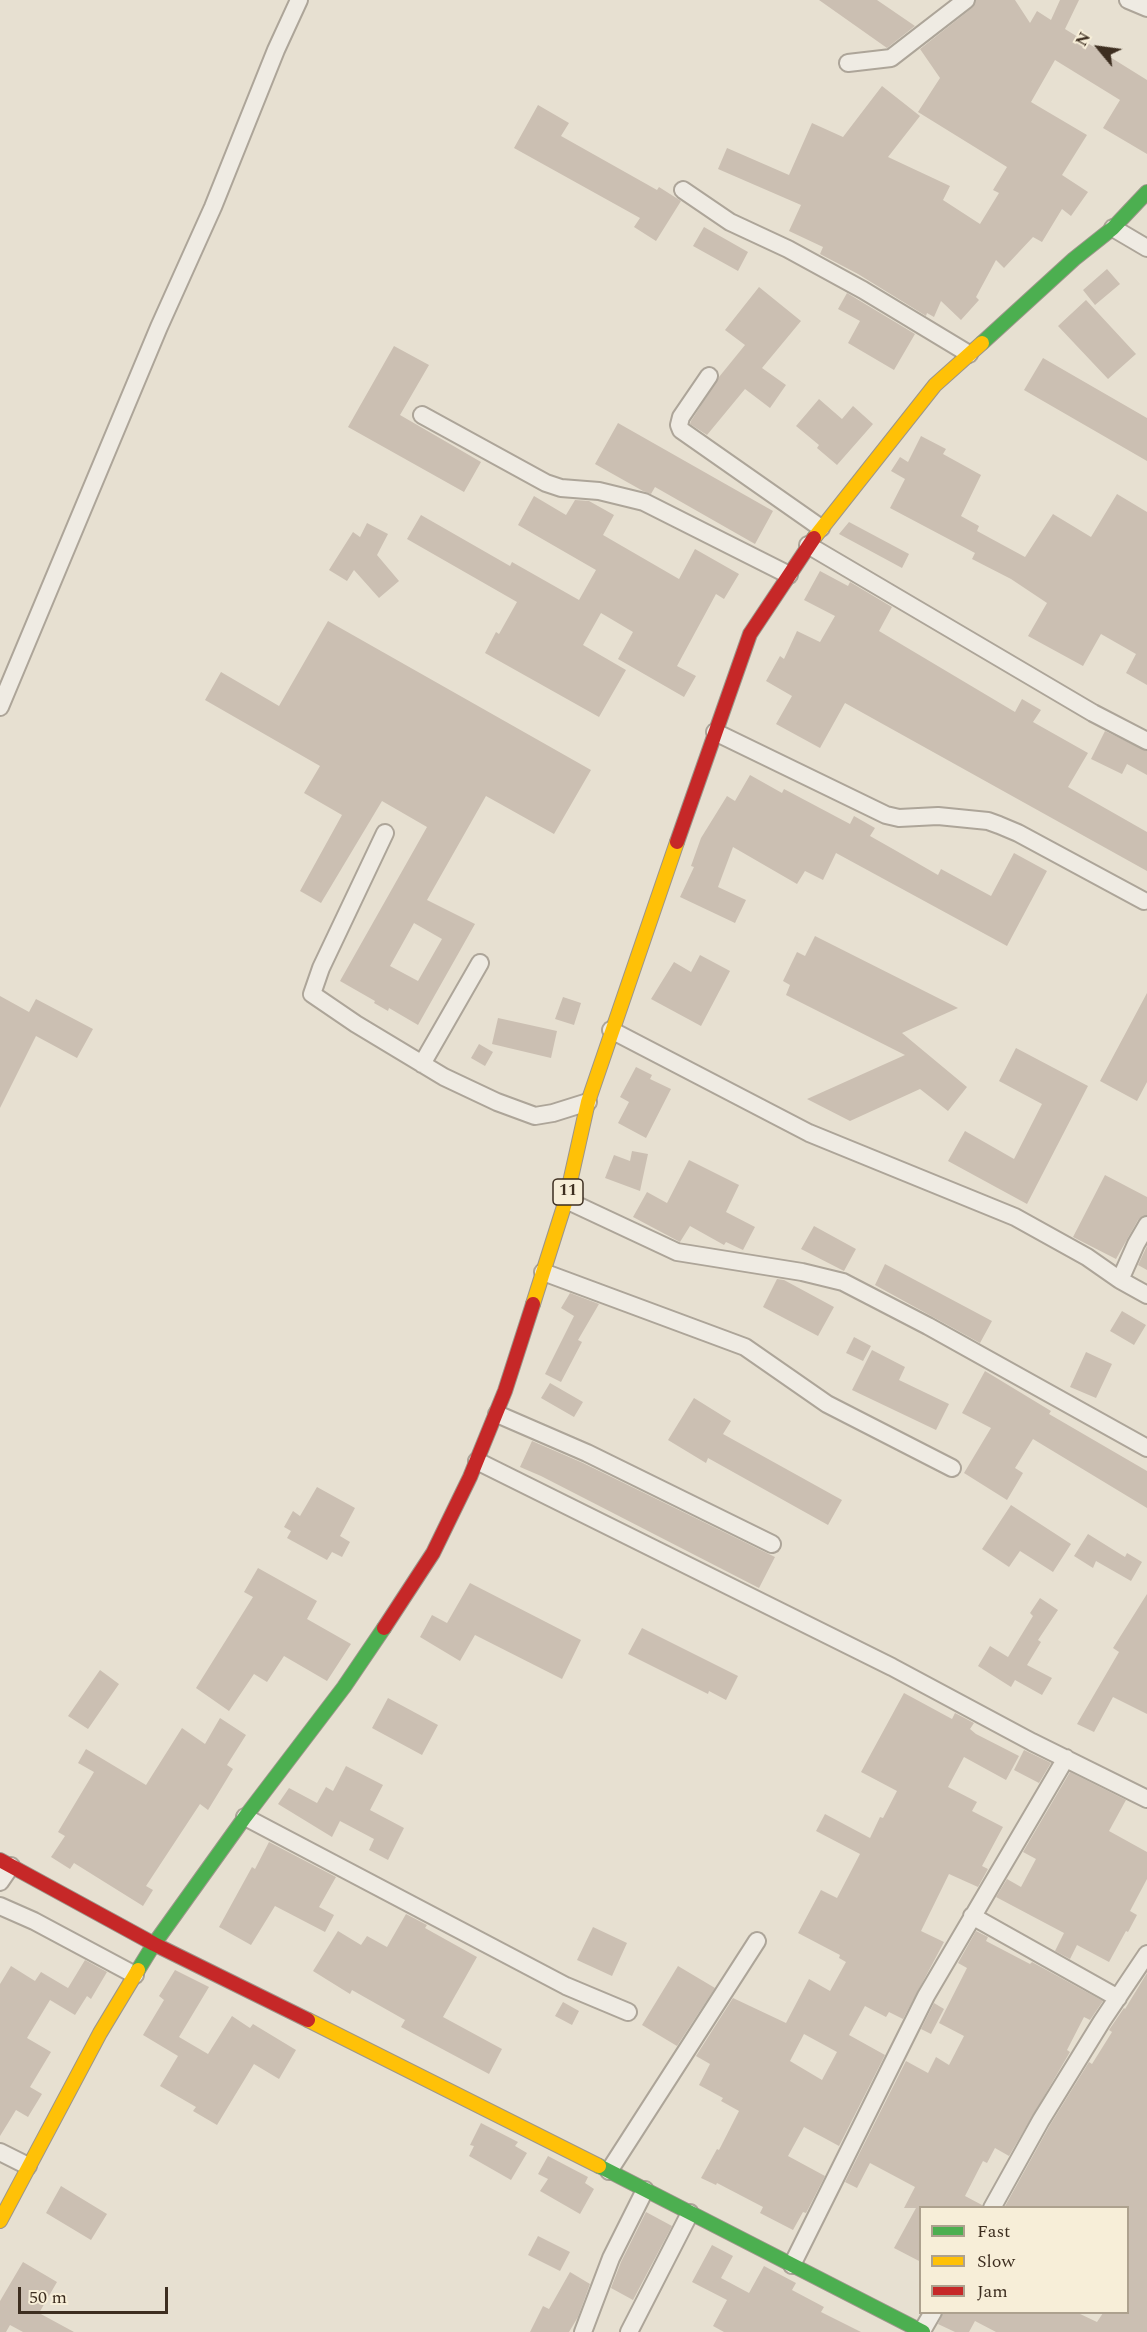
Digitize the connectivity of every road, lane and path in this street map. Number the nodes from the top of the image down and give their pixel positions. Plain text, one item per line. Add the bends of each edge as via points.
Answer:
1 (299, 0) edge
2 (966, 0) edge
3 (1128, 0) edge
4 (1147, 8) edge
5 (848, 63) dead end
6 (683, 190) dead end
7 (1147, 192) edge
8 (1113, 228) junction
9 (1147, 248) edge
10 (969, 354) junction
11 (709, 376) dead end
12 (422, 415) dead end
13 (821, 528) junction
14 (808, 545) junction
15 (789, 575) junction
16 (0, 707) edge
17 (715, 732) junction
18 (1147, 741) edge
19 (385, 833) dead end
20 (1144, 901) dead end
21 (480, 963) dead end
22 (610, 1030) junction
23 (422, 1064) junction
24 (588, 1102) junction
25 (566, 1200) junction
26 (1147, 1225) edge
27 (543, 1272) junction
28 (1120, 1280) junction
29 (1147, 1296) edge
30 (497, 1414) junction
31 (1147, 1448) edge
32 (477, 1461) junction
33 (952, 1468) dead end
34 (772, 1544) dead end
35 (1066, 1758) junction
36 (1147, 1799) edge
37 (245, 1817) junction
38 (6, 1863) edge
39 (0, 1882) edge
40 (0, 1906) edge
41 (972, 1917) junction
42 (757, 1941) dead end
43 (154, 1944) junction
44 (1147, 1954) edge
45 (135, 1975) junction
46 (1118, 1998) junction
47 (628, 2013) dead end
48 (0, 2152) edge
49 (28, 2166) junction
50 (609, 2171) junction
51 (645, 2190) junction
52 (993, 2206) edge
53 (690, 2213) junction
54 (0, 2221) edge
55 (792, 2265) junction
56 (932, 2314) edge
57 (583, 2332) edge
58 (629, 2332) edge
59 (923, 2332) edge

1 - 16 street
2 - 5 street via 891,58
3 - 4 street
6 - 10 street via 730,222 863,290
7 - 8 main road, 11
8 - 9 street
8 - 10 main road, 11
10 - 13 main road, 11 via 935,385
11 - 13 street via 681,417 681,430
12 - 15 street via 546,483 644,502
13 - 14 main road, 11
14 - 15 main road, 11
14 - 18 street
15 - 17 main road, 11 via 750,634
17 - 20 street via 886,816 938,816 999,825
17 - 22 main road, 11
19 - 23 street via 312,994
21 - 23 street
22 - 24 main road, 11
22 - 28 street via 809,1133 1015,1217
23 - 24 street via 497,1102 535,1116
24 - 25 main road, 11
25 - 27 main road, 11
25 - 31 street via 677,1252 843,1282
26 - 28 street
27 - 30 main road, 11
27 - 33 street via 745,1347 827,1404
28 - 29 street
30 - 32 main road, 11
30 - 34 street via 587,1453
32 - 35 street
32 - 37 main road, 11 via 433,1553 344,1687
35 - 36 street
35 - 41 street
37 - 43 main road, 11
37 - 47 street via 566,1986
38 - 39 street
38 - 43 main road
40 - 45 street
41 - 46 street
41 - 55 street via 926,1996
42 - 50 street
43 - 45 main road, 11
43 - 50 main road
44 - 46 street
45 - 49 main road, 11
46 - 52 street via 1041,2120
48 - 49 street
49 - 54 main road, 11
50 - 51 main road
51 - 53 main road
51 - 57 street via 611,2258
53 - 55 main road
53 - 58 street
55 - 59 main road
56 - 59 street

